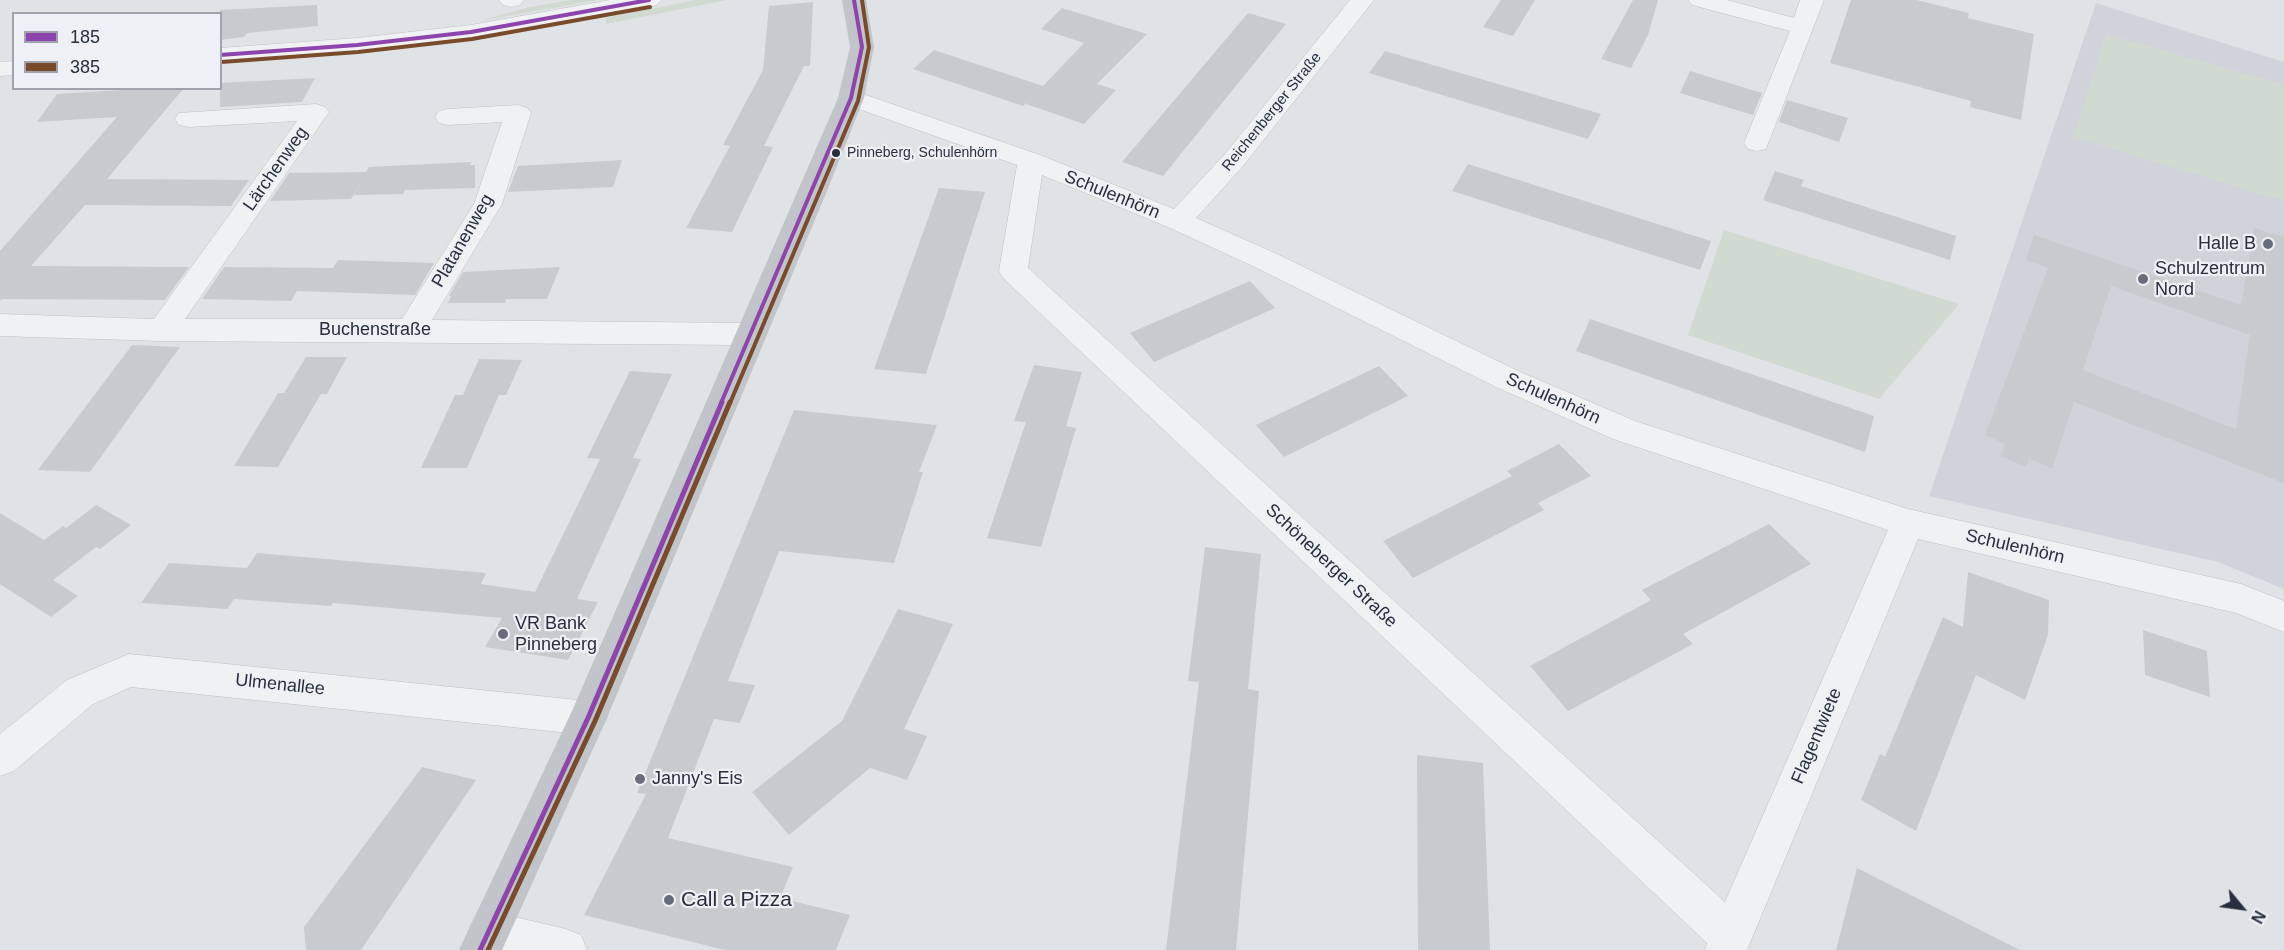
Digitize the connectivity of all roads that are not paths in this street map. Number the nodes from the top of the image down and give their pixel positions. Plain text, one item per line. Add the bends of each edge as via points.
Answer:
1 (649, 0) edge
2 (854, 0) edge
3 (1362, 0) edge
4 (1701, 0) edge
5 (1812, 0) edge
6 (1803, 27) junction
7 (222, 55) edge
8 (851, 98) junction
9 (448, 117) dead end
10 (188, 119) dead end
11 (1757, 143) dead end
12 (1030, 161) junction
13 (1178, 221) junction
14 (0, 325) edge
15 (162, 330) junction
16 (411, 330) junction
17 (750, 334) junction
18 (1908, 523) junction
19 (2284, 617) edge
20 (588, 718) junction
21 (0, 758) edge
22 (485, 941) edge
23 (1729, 943) edge
24 (566, 950) edge

1 - 7 street via 471,32
2 - 8 main road via 862,47
3 - 13 street, Reichenberger Straße via 1233,160
4 - 6 street
5 - 6 street
6 - 11 street
8 - 12 street, Schulenhörn
8 - 17 main road
9 - 16 street, Platanenweg via 518,112 488,204
10 - 15 street, Lärchenweg via 316,112
12 - 13 street, Schulenhörn
12 - 23 street, Schöneberger Straße via 1013,271
13 - 18 street, Schulenhörn via 1507,379 1624,430
14 - 15 street, Buchenstraße
15 - 16 street, Buchenstraße
16 - 17 street, Buchenstraße
17 - 20 main road
18 - 19 street, Schulenhörn via 2241,599
18 - 23 street, Flagentwiete
20 - 21 street, Ulmenallee via 129,669 80,692
20 - 22 main road
22 - 24 street

